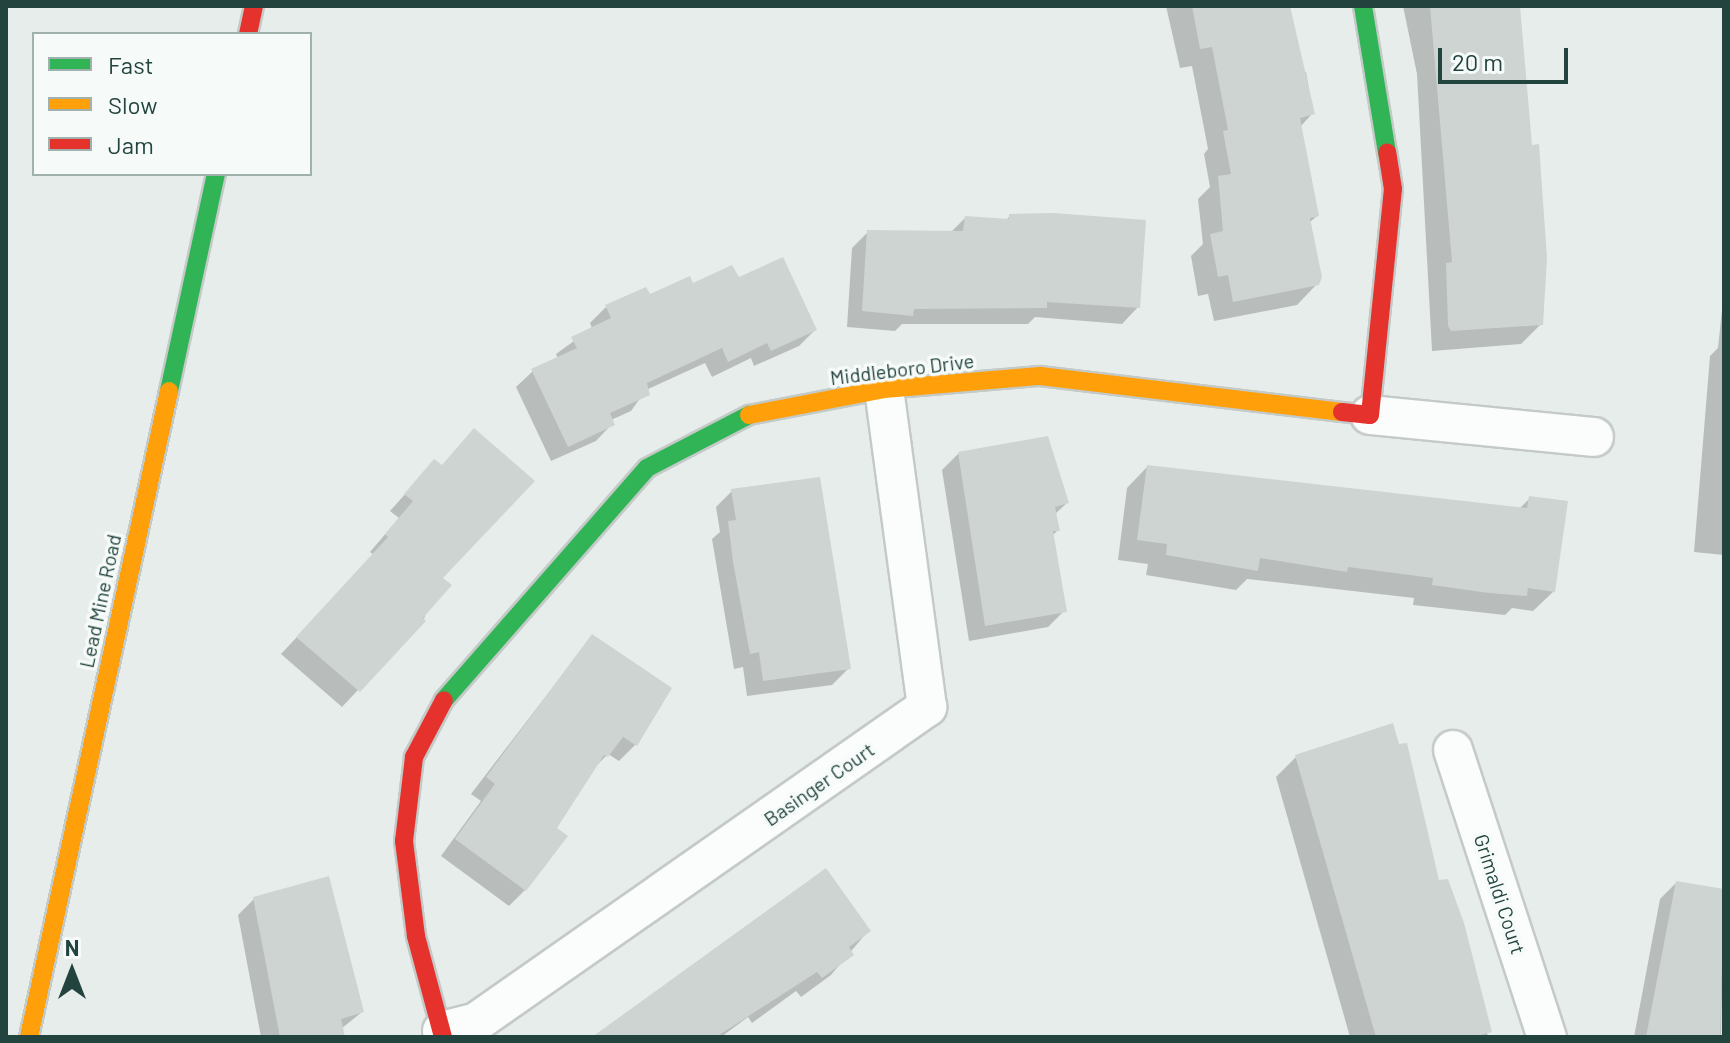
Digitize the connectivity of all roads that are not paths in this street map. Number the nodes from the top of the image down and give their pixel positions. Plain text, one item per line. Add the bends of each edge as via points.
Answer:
1 (254, 6) edge
2 (1363, 6) edge
3 (248, 32) edge
4 (216, 176) edge
5 (884, 389) junction
6 (1370, 415) junction
7 (1594, 437) dead end
8 (1453, 750) dead end
9 (442, 1034) edge
10 (29, 1037) edge
11 (1547, 1037) edge

1 - 3 street
2 - 6 street via 1393,189
4 - 10 street, Lead Mine Road
5 - 6 street, Middleboro Drive via 1040,376
5 - 9 street, Middleboro Drive via 751,414 647,468 443,701 414,757 404,841 416,936
5 - 9 street, Basinger Court via 927,707 475,1023
6 - 7 street
8 - 11 street, Grimaldi Court

